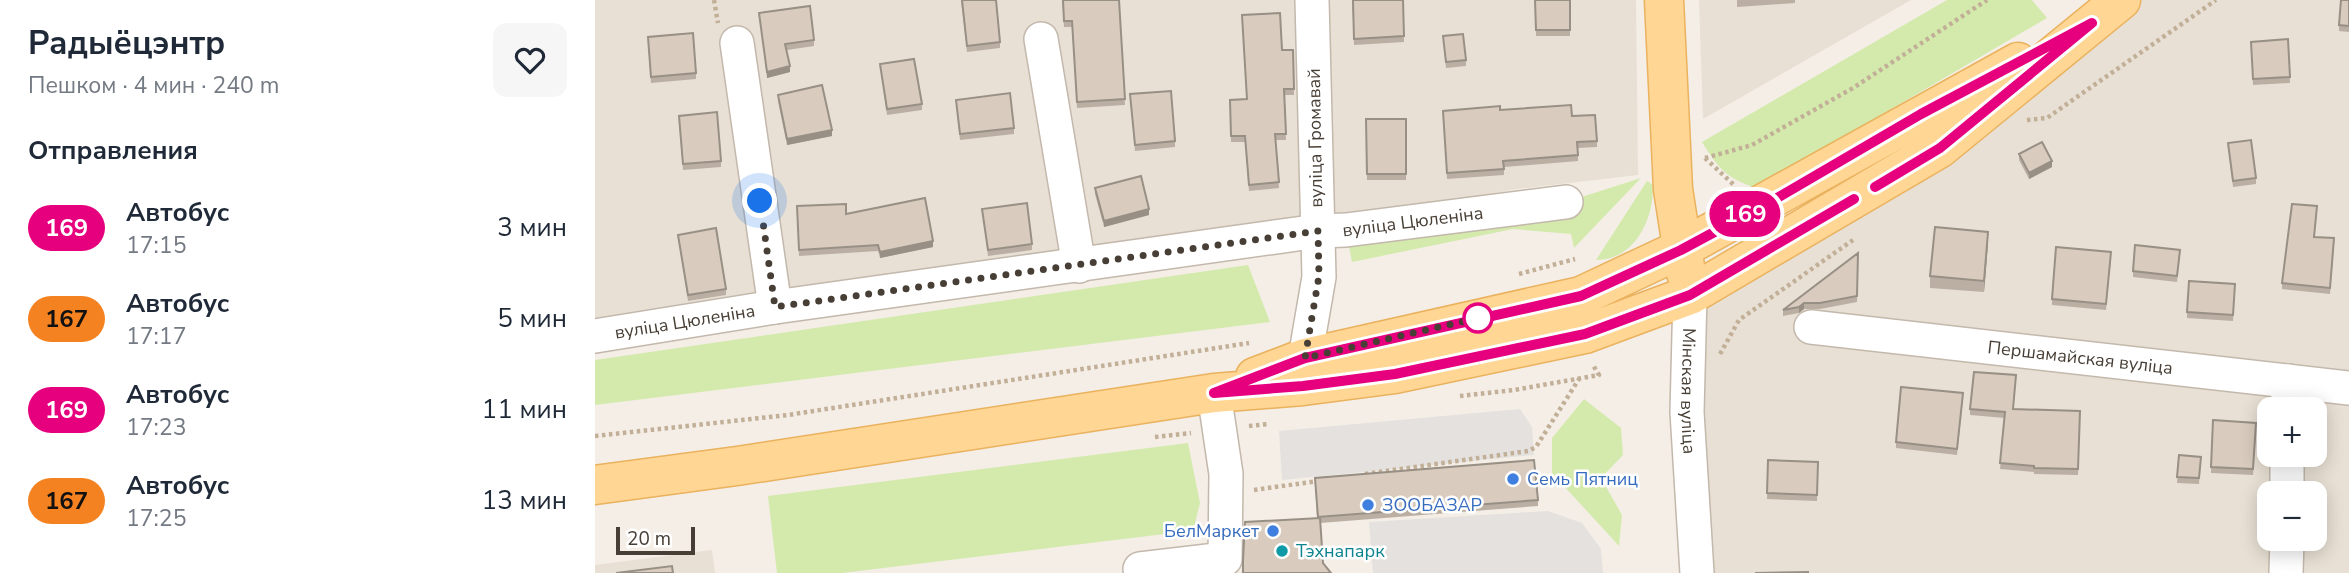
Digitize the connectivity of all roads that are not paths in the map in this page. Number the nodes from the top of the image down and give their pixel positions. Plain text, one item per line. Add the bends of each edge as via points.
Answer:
1 (1312, 0) edge
2 (1664, 0) edge
3 (2122, 0) edge
4 (2092, 23) junction
5 (1041, 39) dead end
6 (737, 43) dead end
7 (1566, 202) dead end
8 (1318, 231) junction
9 (1681, 250) junction
10 (1079, 266) junction
11 (1690, 295) junction
12 (775, 307) junction
13 (1811, 327) dead end
14 (595, 336) edge
15 (1305, 358) junction
16 (2349, 388) edge
17 (1214, 393) junction
18 (2288, 395) edge
19 (595, 485) edge
20 (2287, 551) edge
21 (1225, 566) edge
22 (1141, 573) edge
23 (1697, 573) edge
24 (2286, 573) edge

1 - 8 street, вуліца Громавай
2 - 9 main road, Мінская вуліца via 1672,178
3 - 4 main road
4 - 9 main road
4 - 11 main road via 1940,148
5 - 10 street
6 - 12 street
7 - 8 street, вуліца Цюленіна
8 - 10 street, вуліца Цюленіна
8 - 15 street, вуліца Громавай via 1319,276
9 - 11 main road, Мінская вуліца
9 - 15 main road via 1581,296
10 - 12 street, вуліца Цюленіна
11 - 17 main road via 1573,338 1408,372
11 - 23 street, Мінская вуліца via 1687,412
12 - 14 street, вуліца Цюленіна
13 - 18 street, Першамайская вуліца
15 - 17 main road
16 - 18 street, Першамайская вуліца
17 - 19 main road
17 - 21 street via 1226,474
20 - 24 street
21 - 22 street via 1140,569

